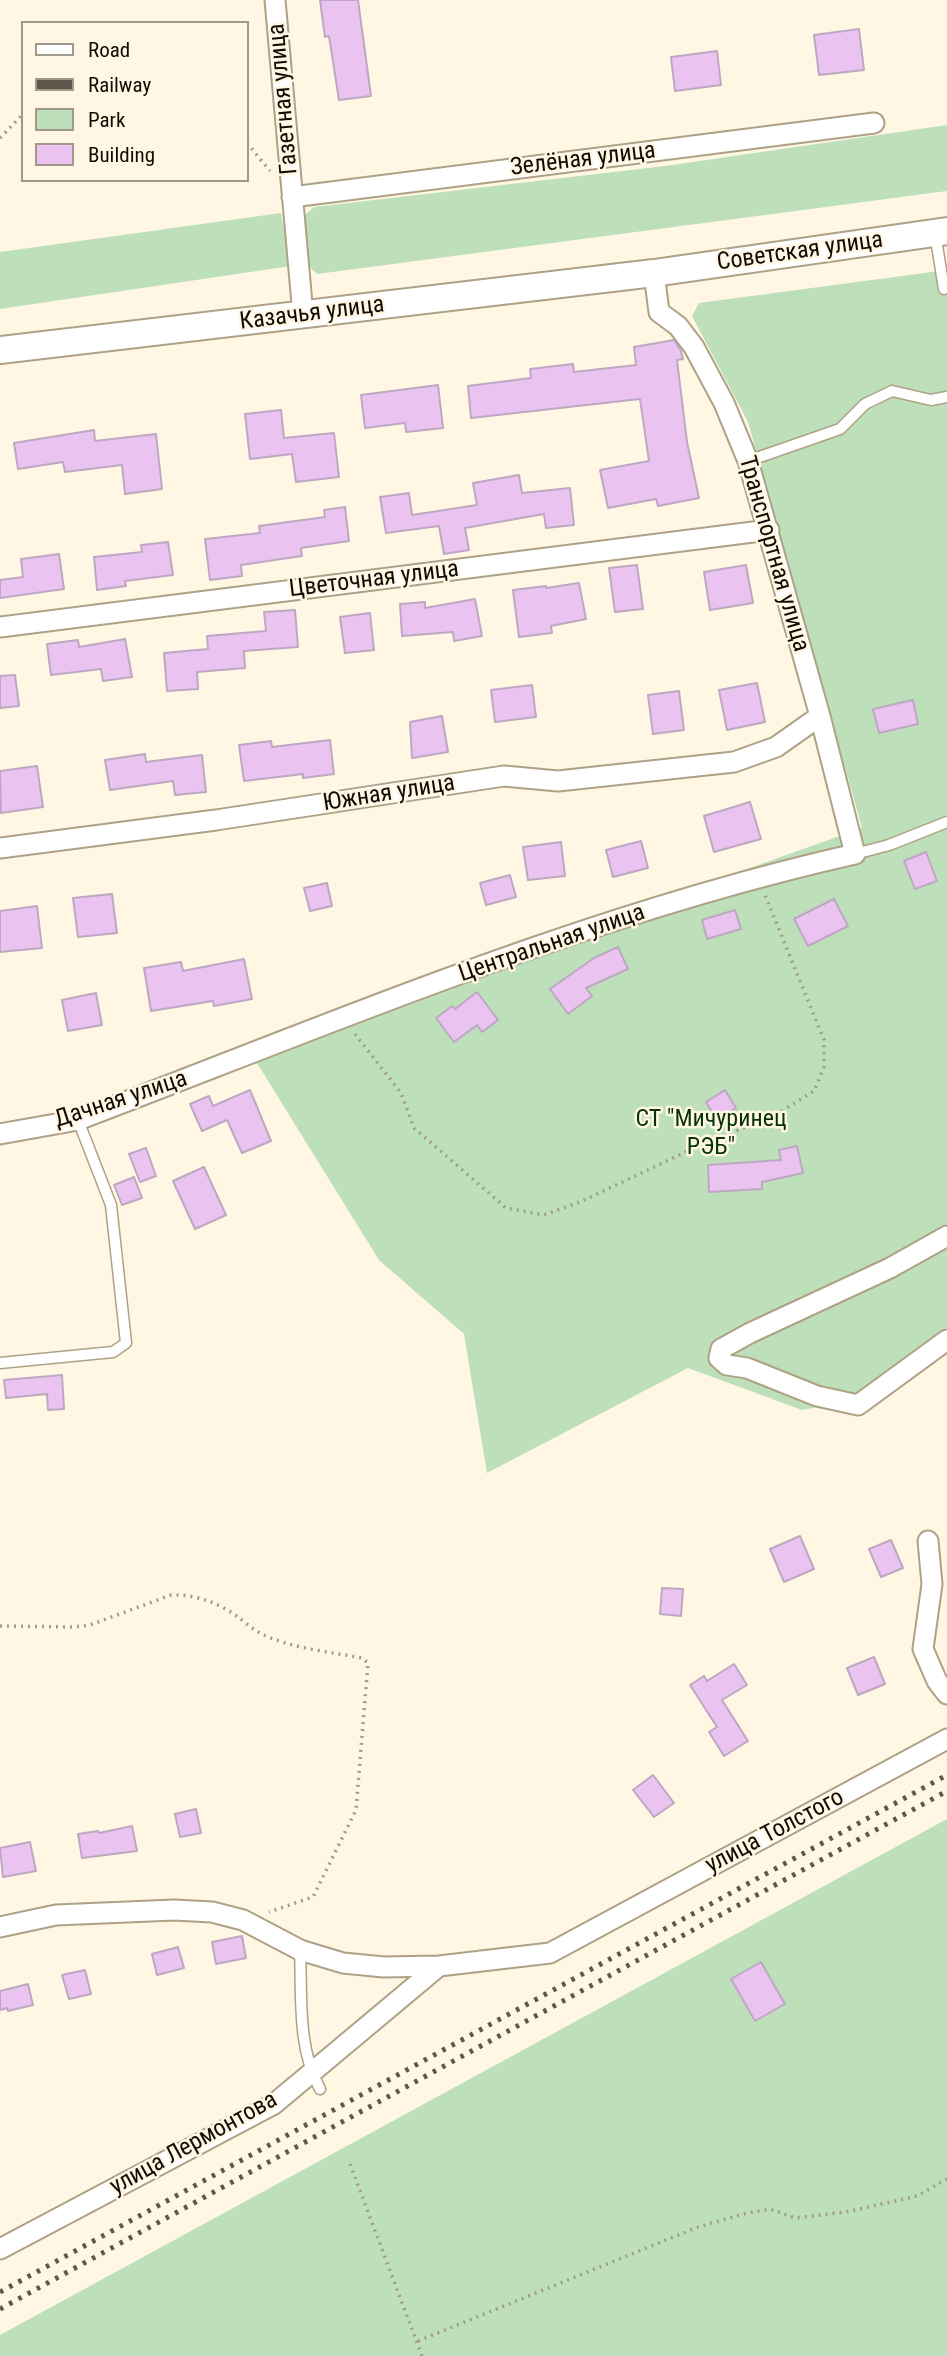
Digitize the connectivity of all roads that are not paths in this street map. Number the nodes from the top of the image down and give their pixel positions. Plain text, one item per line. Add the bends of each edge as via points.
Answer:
1 (275, 0) edge
2 (874, 123) dead end
3 (292, 197) junction
4 (941, 232) edge
5 (654, 273) junction
6 (624, 276) joint
7 (944, 289) dead end
8 (303, 315) junction
9 (0, 350) edge
10 (947, 397) edge
11 (748, 461) junction
12 (769, 530) junction
13 (0, 627) edge
14 (820, 716) junction
15 (947, 822) edge
16 (0, 848) edge
17 (855, 854) junction
18 (247, 1056) joint
19 (78, 1120) junction
20 (0, 1134) edge
21 (947, 1236) edge
22 (947, 1340) edge
23 (0, 1363) edge
24 (928, 1541) dead end
25 (947, 1694) edge
26 (947, 1739) edge
27 (0, 1927) edge
28 (300, 1950) junction
29 (439, 1966) junction
30 (310, 2072) junction
31 (320, 2089) dead end
32 (0, 2249) edge

1 - 3 street, Газетная улица
2 - 3 street, Зелёная улица
3 - 8 street, Газетная улица
4 - 5 main road, Советская улица
4 - 7 lane
5 - 6 main road, Советская улица
5 - 11 street, Транспортная улица via 659,312 678,326 694,347
6 - 8 main road, Казачья улица
8 - 9 main road, Казачья улица
10 - 11 lane via 931,400 891,391 865,404 840,429
11 - 12 street, Транспортная улица
12 - 13 street, Цветочная улица
12 - 14 street, Транспортная улица
14 - 16 street, Южная улица via 776,747 734,762 558,781 504,776
14 - 17 street, Транспортная улица
15 - 17 lane
17 - 18 street, Центральная улица via 758,877 553,940
18 - 19 street, Дачная улица
19 - 20 street, Дачная улица
19 - 23 lane via 111,1205 126,1343 113,1352
21 - 22 street via 890,1268 750,1333 721,1349 719,1358 727,1365 747,1368 817,1396 858,1405
24 - 25 street via 932,1584 923,1650
26 - 29 street, улица Толстого via 550,1953
27 - 28 street, улица Толстого via 56,1915 212,1912 243,1920
28 - 29 street, улица Толстого via 343,1963
28 - 30 lane via 303,2036
29 - 30 street, улица Лермонтова
30 - 31 lane
30 - 32 street, улица Лермонтова via 274,2104

